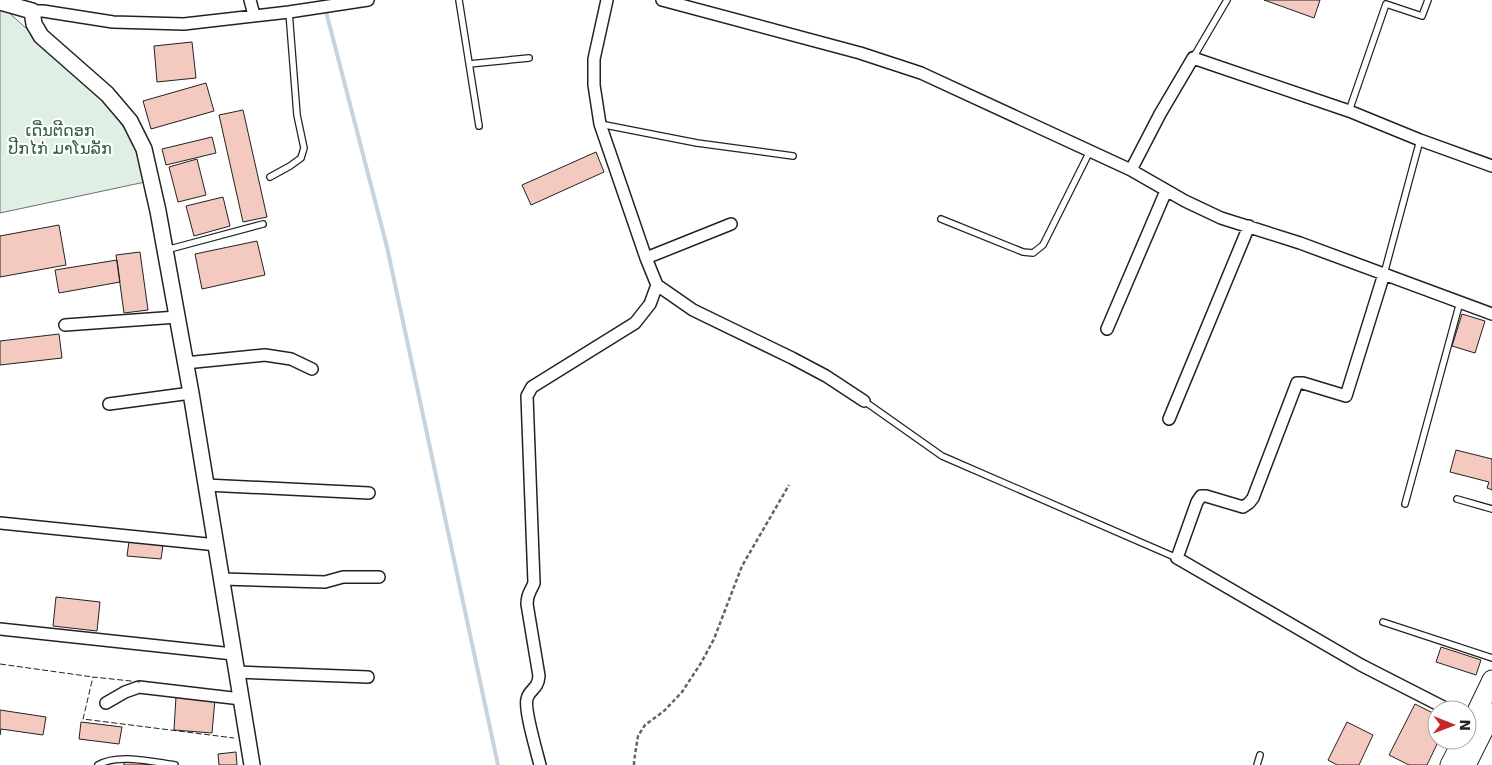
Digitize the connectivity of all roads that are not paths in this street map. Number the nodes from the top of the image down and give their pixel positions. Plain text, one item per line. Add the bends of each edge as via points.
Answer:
1 (250, 0) edge
2 (367, 0) edge
3 (459, 0) edge
4 (607, 0) edge
5 (662, 0) edge
6 (1228, 0) edge
7 (1428, 0) edge
8 (0, 2) edge
9 (32, 11) junction
10 (289, 12) junction
11 (254, 15) junction
12 (528, 58) dead end
13 (1193, 58) junction
14 (469, 64) junction
15 (1349, 112) junction
16 (600, 124) junction
17 (479, 126) dead end
18 (1420, 140) junction
19 (1090, 151) junction
20 (793, 156) dead end
21 (1492, 166) edge
22 (1131, 170) junction
23 (270, 177) dead end
24 (1166, 191) junction
25 (941, 219) dead end
26 (263, 224) dead end
27 (731, 224) dead end
28 (1249, 226) junction
29 (165, 250) junction
30 (646, 258) junction
31 (1384, 274) junction
32 (657, 285) junction
33 (1460, 302) junction
34 (1492, 314) edge
35 (177, 317) junction
36 (65, 325) dead end
37 (1107, 329) dead end
38 (185, 363) junction
39 (312, 368) dead end
40 (191, 393) junction
41 (864, 401) joint
42 (109, 404) dead end
43 (1169, 419) dead end
44 (206, 485) junction
45 (369, 493) dead end
46 (1457, 499) dead end
47 (1405, 504) dead end
48 (1492, 509) edge
49 (0, 523) edge
50 (216, 545) junction
51 (1177, 558) junction
52 (379, 577) dead end
53 (222, 579) junction
54 (1382, 622) dead end
55 (0, 629) edge
56 (233, 654) junction
57 (1492, 658) edge
58 (236, 672) junction
59 (368, 677) dead end
60 (1492, 680) edge
61 (241, 699) junction
62 (1429, 700) edge
63 (106, 703) dead end
64 (1492, 713) edge
65 (1477, 714) edge
66 (1477, 726) edge
67 (1459, 750) edge
68 (1467, 750) edge
69 (1260, 755) dead end
70 (98, 765) edge
71 (175, 765) edge
72 (252, 765) edge
73 (540, 765) edge
74 (1257, 765) edge
75 (1450, 765) edge
76 (1466, 765) edge

1 - 11 street
2 - 10 street
3 - 14 lane
4 - 16 street via 594,60
5 - 19 street via 860,53 921,73
6 - 13 lane
7 - 15 lane via 1422,16 1386,4
8 - 9 street
9 - 11 street via 113,22 184,24
9 - 29 street via 34,24 41,36 107,94 130,121 144,149
10 - 11 street
10 - 23 lane via 297,115 304,148 301,158
12 - 14 lane
13 - 15 street
13 - 22 street
14 - 17 lane
15 - 18 street
16 - 20 lane
16 - 30 street
18 - 21 street
18 - 31 lane
19 - 22 street
19 - 25 lane via 1043,244 1033,253 1023,252
22 - 24 street
24 - 28 street via 1221,218
24 - 37 street
26 - 29 lane
27 - 30 street
28 - 31 street
28 - 43 street
29 - 35 street
30 - 32 street
31 - 33 street
31 - 51 street via 1346,396 1303,382 1297,383 1253,498 1243,507 1201,496
32 - 41 street via 693,310 826,376
32 - 73 street via 650,304 635,323 532,387 526,396 534,583 527,595 527,604 539,676 526,705
33 - 34 street
33 - 47 lane
35 - 36 street
35 - 38 street
38 - 39 street via 265,355 291,359
38 - 40 street
40 - 42 street
40 - 44 street
41 - 51 lane via 942,456
44 - 45 street
44 - 50 street
46 - 48 lane
49 - 50 street
50 - 53 street
51 - 62 street via 1361,665
52 - 53 street via 342,577 325,582
53 - 56 street
54 - 57 lane
55 - 56 street
56 - 58 street
58 - 59 street
58 - 61 street
60 - 65 main road
61 - 63 street via 139,687
61 - 72 street
64 - 66 main road
67 - 75 main road
68 - 76 main road
69 - 74 lane
70 - 71 lane via 122,758

